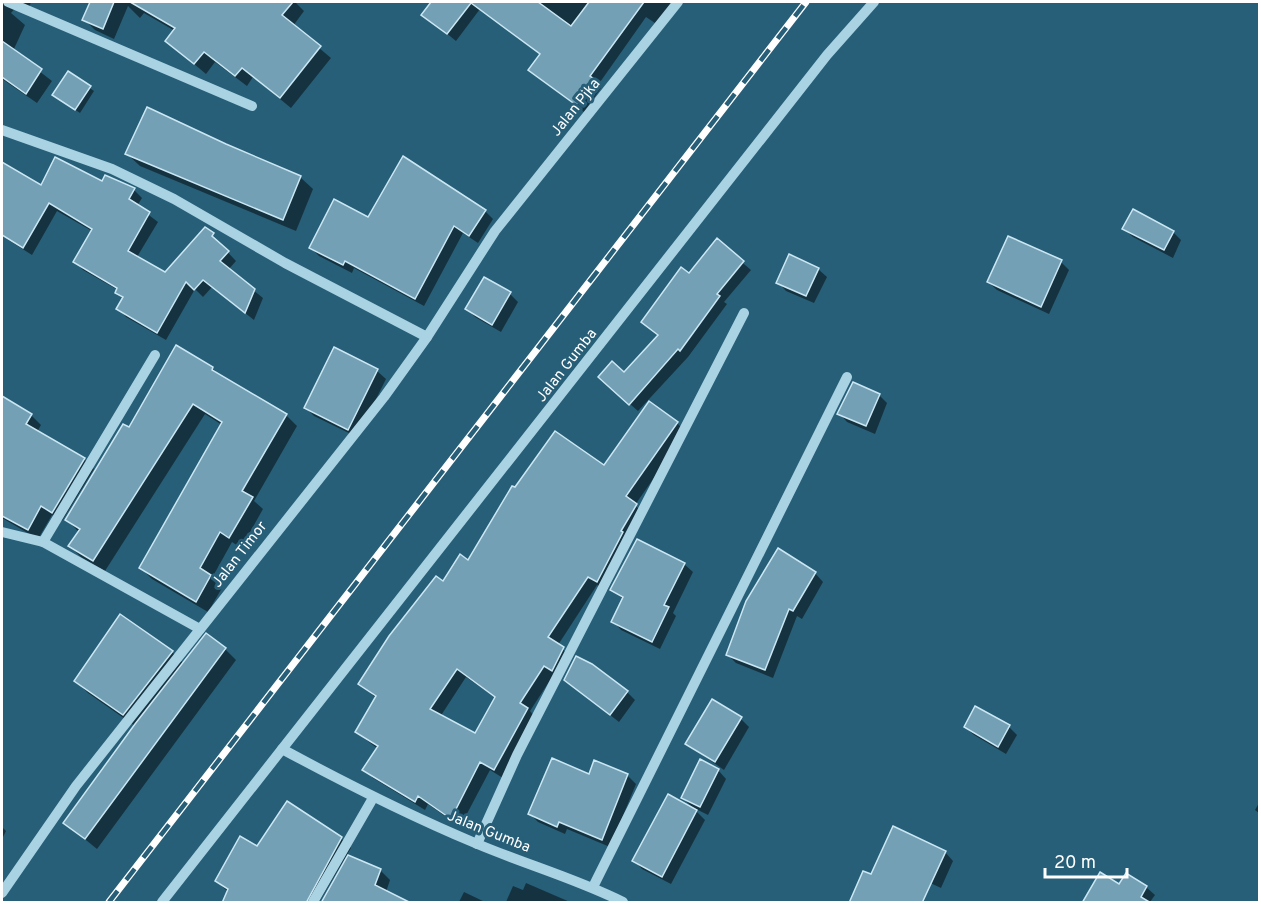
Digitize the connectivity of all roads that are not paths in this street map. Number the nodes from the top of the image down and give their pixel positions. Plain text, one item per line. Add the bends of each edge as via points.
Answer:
1 (8, 2) edge
2 (678, 2) edge
3 (874, 2) edge
4 (252, 106) dead end
5 (2, 130) edge
6 (495, 231) joint
7 (744, 313) dead end
8 (427, 337) junction
9 (155, 355) dead end
10 (847, 376) dead end
11 (2, 532) edge
12 (43, 542) junction
13 (200, 629) junction
14 (282, 748) junction
15 (373, 798) junction
16 (477, 844) junction
17 (593, 887) junction
18 (2, 892) edge
19 (162, 903) edge
20 (313, 903) edge
21 (623, 903) edge

1 - 4 street
2 - 6 street, Jalan Pjka
3 - 14 street, Jalan Gumba via 827,55
5 - 8 street via 112,169 174,199 285,263
6 - 8 street, Jalan Timor
7 - 16 street via 518,755
8 - 13 street, Jalan Timor
9 - 12 street
10 - 17 street
11 - 12 street
12 - 13 street
13 - 18 street, Jalan Timor via 76,786
14 - 15 street, Jalan Gumba
14 - 19 street, Jalan Gumba
15 - 16 street, Jalan Gumba
15 - 20 street
16 - 17 street, Jalan Gumba
17 - 21 street, Jalan Gumba

